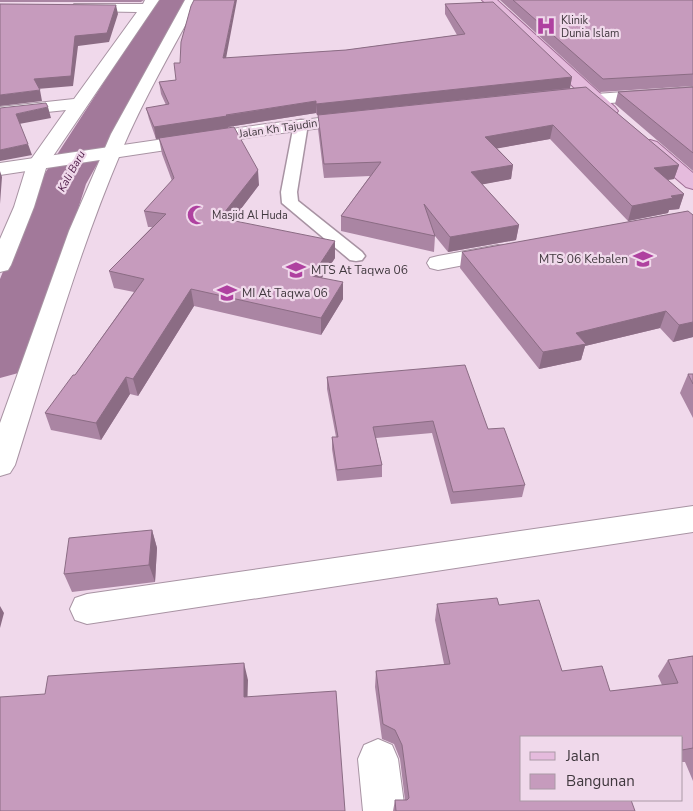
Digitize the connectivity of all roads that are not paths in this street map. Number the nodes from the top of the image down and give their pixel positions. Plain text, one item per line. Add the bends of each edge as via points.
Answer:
1 (192, 0) edge
2 (490, 0) edge
3 (149, 4) edge
4 (68, 7) edge
5 (693, 92) edge
6 (568, 95) edge
7 (592, 96) junction
8 (78, 104) junction
9 (0, 112) edge
10 (376, 117) edge
11 (618, 119) edge
12 (301, 124) junction
13 (641, 138) edge
14 (102, 155) junction
15 (37, 165) junction
16 (0, 169) edge
17 (693, 183) edge
18 (516, 249) edge
19 (356, 256) dead end
20 (438, 263) dead end
21 (0, 265) edge
22 (0, 465) edge
23 (693, 518) edge
24 (87, 608) dead end
25 (378, 759) dead end
26 (384, 811) edge

1 - 14 street
2 - 7 main road
3 - 4 street
3 - 8 street
5 - 7 street
6 - 7 street
7 - 11 main road
8 - 9 street
8 - 15 street
10 - 12 street, Jalan Kh Tajudin
12 - 14 street, Jalan Kh Tajudin
12 - 19 lane via 289,192 290,203
13 - 17 main road
14 - 15 street, Jalan Kh Tajudin
14 - 22 street
15 - 16 street, Jalan Kh Tajudin
15 - 21 street
18 - 20 street
23 - 24 street
25 - 26 street

